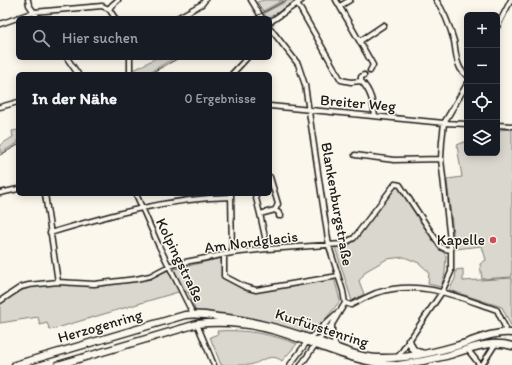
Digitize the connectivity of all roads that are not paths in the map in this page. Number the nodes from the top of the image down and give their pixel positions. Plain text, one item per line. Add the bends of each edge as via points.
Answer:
1 (28, 0) edge
2 (103, 0) edge
3 (118, 0) edge
4 (205, 0) edge
5 (251, 0) edge
6 (302, 0) edge
7 (336, 0) edge
8 (350, 0) edge
9 (436, 0) edge
10 (511, 0) edge
11 (297, 3) junction
12 (102, 6) junction
13 (340, 6) junction
14 (109, 9) junction
15 (34, 12) junction
16 (23, 16) edge
17 (37, 16) edge
18 (114, 16) edge
19 (181, 16) edge
20 (261, 16) edge
21 (16, 18) edge
22 (272, 21) edge
23 (500, 22) edge
24 (0, 24) edge
25 (384, 25) dead end
26 (272, 34) edge
27 (360, 41) junction
28 (68, 60) edge
29 (130, 60) edge
30 (245, 60) edge
31 (370, 71) dead end
32 (77, 72) edge
33 (130, 72) edge
34 (234, 72) edge
35 (464, 74) edge
36 (364, 75) dead end
37 (361, 81) junction
38 (464, 89) edge
39 (16, 103) edge
40 (272, 106) edge
41 (0, 107) edge
42 (309, 111) junction
43 (375, 116) junction
44 (444, 123) junction
45 (464, 124) edge
46 (500, 125) edge
47 (512, 126) edge
48 (355, 155) dead end
49 (442, 159) junction
50 (272, 184) edge
51 (16, 189) edge
52 (0, 193) edge
53 (45, 196) edge
54 (137, 196) edge
55 (220, 196) edge
56 (231, 196) edge
57 (255, 196) edge
58 (142, 207) junction
59 (275, 210) junction
60 (260, 214) junction
61 (281, 216) dead end
62 (50, 232) junction
63 (328, 246) junction
64 (267, 249) junction
65 (452, 250) junction
66 (232, 253) junction
67 (224, 255) junction
68 (169, 266) junction
69 (338, 276) junction
70 (58, 282) junction
71 (442, 292) junction
72 (0, 301) edge
73 (345, 303) junction
74 (342, 309) junction
75 (193, 314) junction
76 (197, 324) junction
77 (333, 324) junction
78 (504, 332) junction
79 (512, 333) edge
80 (309, 340) junction
81 (409, 340) junction
82 (317, 343) junction
83 (496, 343) junction
84 (512, 346) edge
85 (337, 347) junction
86 (468, 350) junction
87 (423, 354) junction
88 (398, 357) junction
89 (15, 365) edge
90 (58, 365) edge
91 (214, 365) edge
92 (290, 365) edge
93 (301, 365) edge
94 (397, 365) edge
95 (481, 365) edge

1 - 15 street
2 - 12 street
3 - 14 street
4 - 19 street
5 - 20 street
6 - 11 street
7 - 13 street
8 - 13 street
9 - 35 street via 454,41 455,52
10 - 23 street
11 - 22 street
11 - 37 street via 341,80
12 - 14 street
12 - 15 street
13 - 27 street
14 - 18 street
15 - 16 street
15 - 17 street
21 - 24 street
25 - 27 street
26 - 42 street, Blankenburgstraße via 298,64 305,85
27 - 31 street via 373,64
28 - 32 street
29 - 33 street
30 - 34 street
36 - 37 street
37 - 43 street via 372,99
38 - 44 street
39 - 41 street
40 - 42 street, Breiter Weg
42 - 43 street, Breiter Weg
42 - 63 street, Blankenburgstraße
43 - 44 street, Breiter Weg
44 - 45 street, Breiter Weg
44 - 49 street
46 - 47 street
48 - 49 street via 394,160
49 - 65 street
50 - 59 street via 278,204
51 - 52 street
53 - 62 street
54 - 58 street, Kolpingstraße
55 - 58 street
56 - 66 street
57 - 60 street
58 - 62 street
58 - 68 street, Kolpingstraße
59 - 60 street
59 - 61 street
60 - 64 street
62 - 70 street
63 - 64 street, Am Nordglacis
63 - 65 street, Am Nordglacis via 342,244 354,238 395,184 400,185 441,247
63 - 69 street, Blankenburgstraße
64 - 66 street, Am Nordglacis
65 - 71 street via 451,272
66 - 67 street, Am Nordglacis
67 - 68 street, Am Nordglacis
67 - 69 street via 224,276 251,290
68 - 70 street, Am Nordglacis via 150,276 136,279 94,284
68 - 75 street, Kolpingstraße
69 - 73 street, Blankenburgstraße
70 - 72 street, Am Nordglacis via 21,287
71 - 73 street via 428,288 401,288 375,293 351,305
71 - 78 street via 497,310 505,327
71 - 81 street
73 - 74 street
74 - 77 street
74 - 80 street
75 - 76 main road
75 - 80 main road, Kurfürstenring via 258,322
75 - 89 main road, Herzogenring
76 - 80 main road, Kurfürstenring via 220,323 257,327
76 - 90 main road, Herzogenring
76 - 91 street
77 - 82 street
77 - 85 street via 332,336
78 - 79 main road, Kurfürstenring
78 - 83 main road
78 - 87 main road, Kurfürstenring
80 - 82 main road, Kurfürstenring
80 - 92 street
81 - 87 main road via 413,350
81 - 88 street
82 - 85 main road, Kurfürstenring
82 - 93 street
82 - 94 main road, Kurfürstenring via 371,362
83 - 84 main road, Kurfürstenring
83 - 86 main road, Kurfürstenring
83 - 95 street
85 - 88 main road, Kurfürstenring via 372,358
86 - 94 main road, Kurfürstenring via 428,361
86 - 95 street
87 - 88 main road, Kurfürstenring
88 - 94 main road

